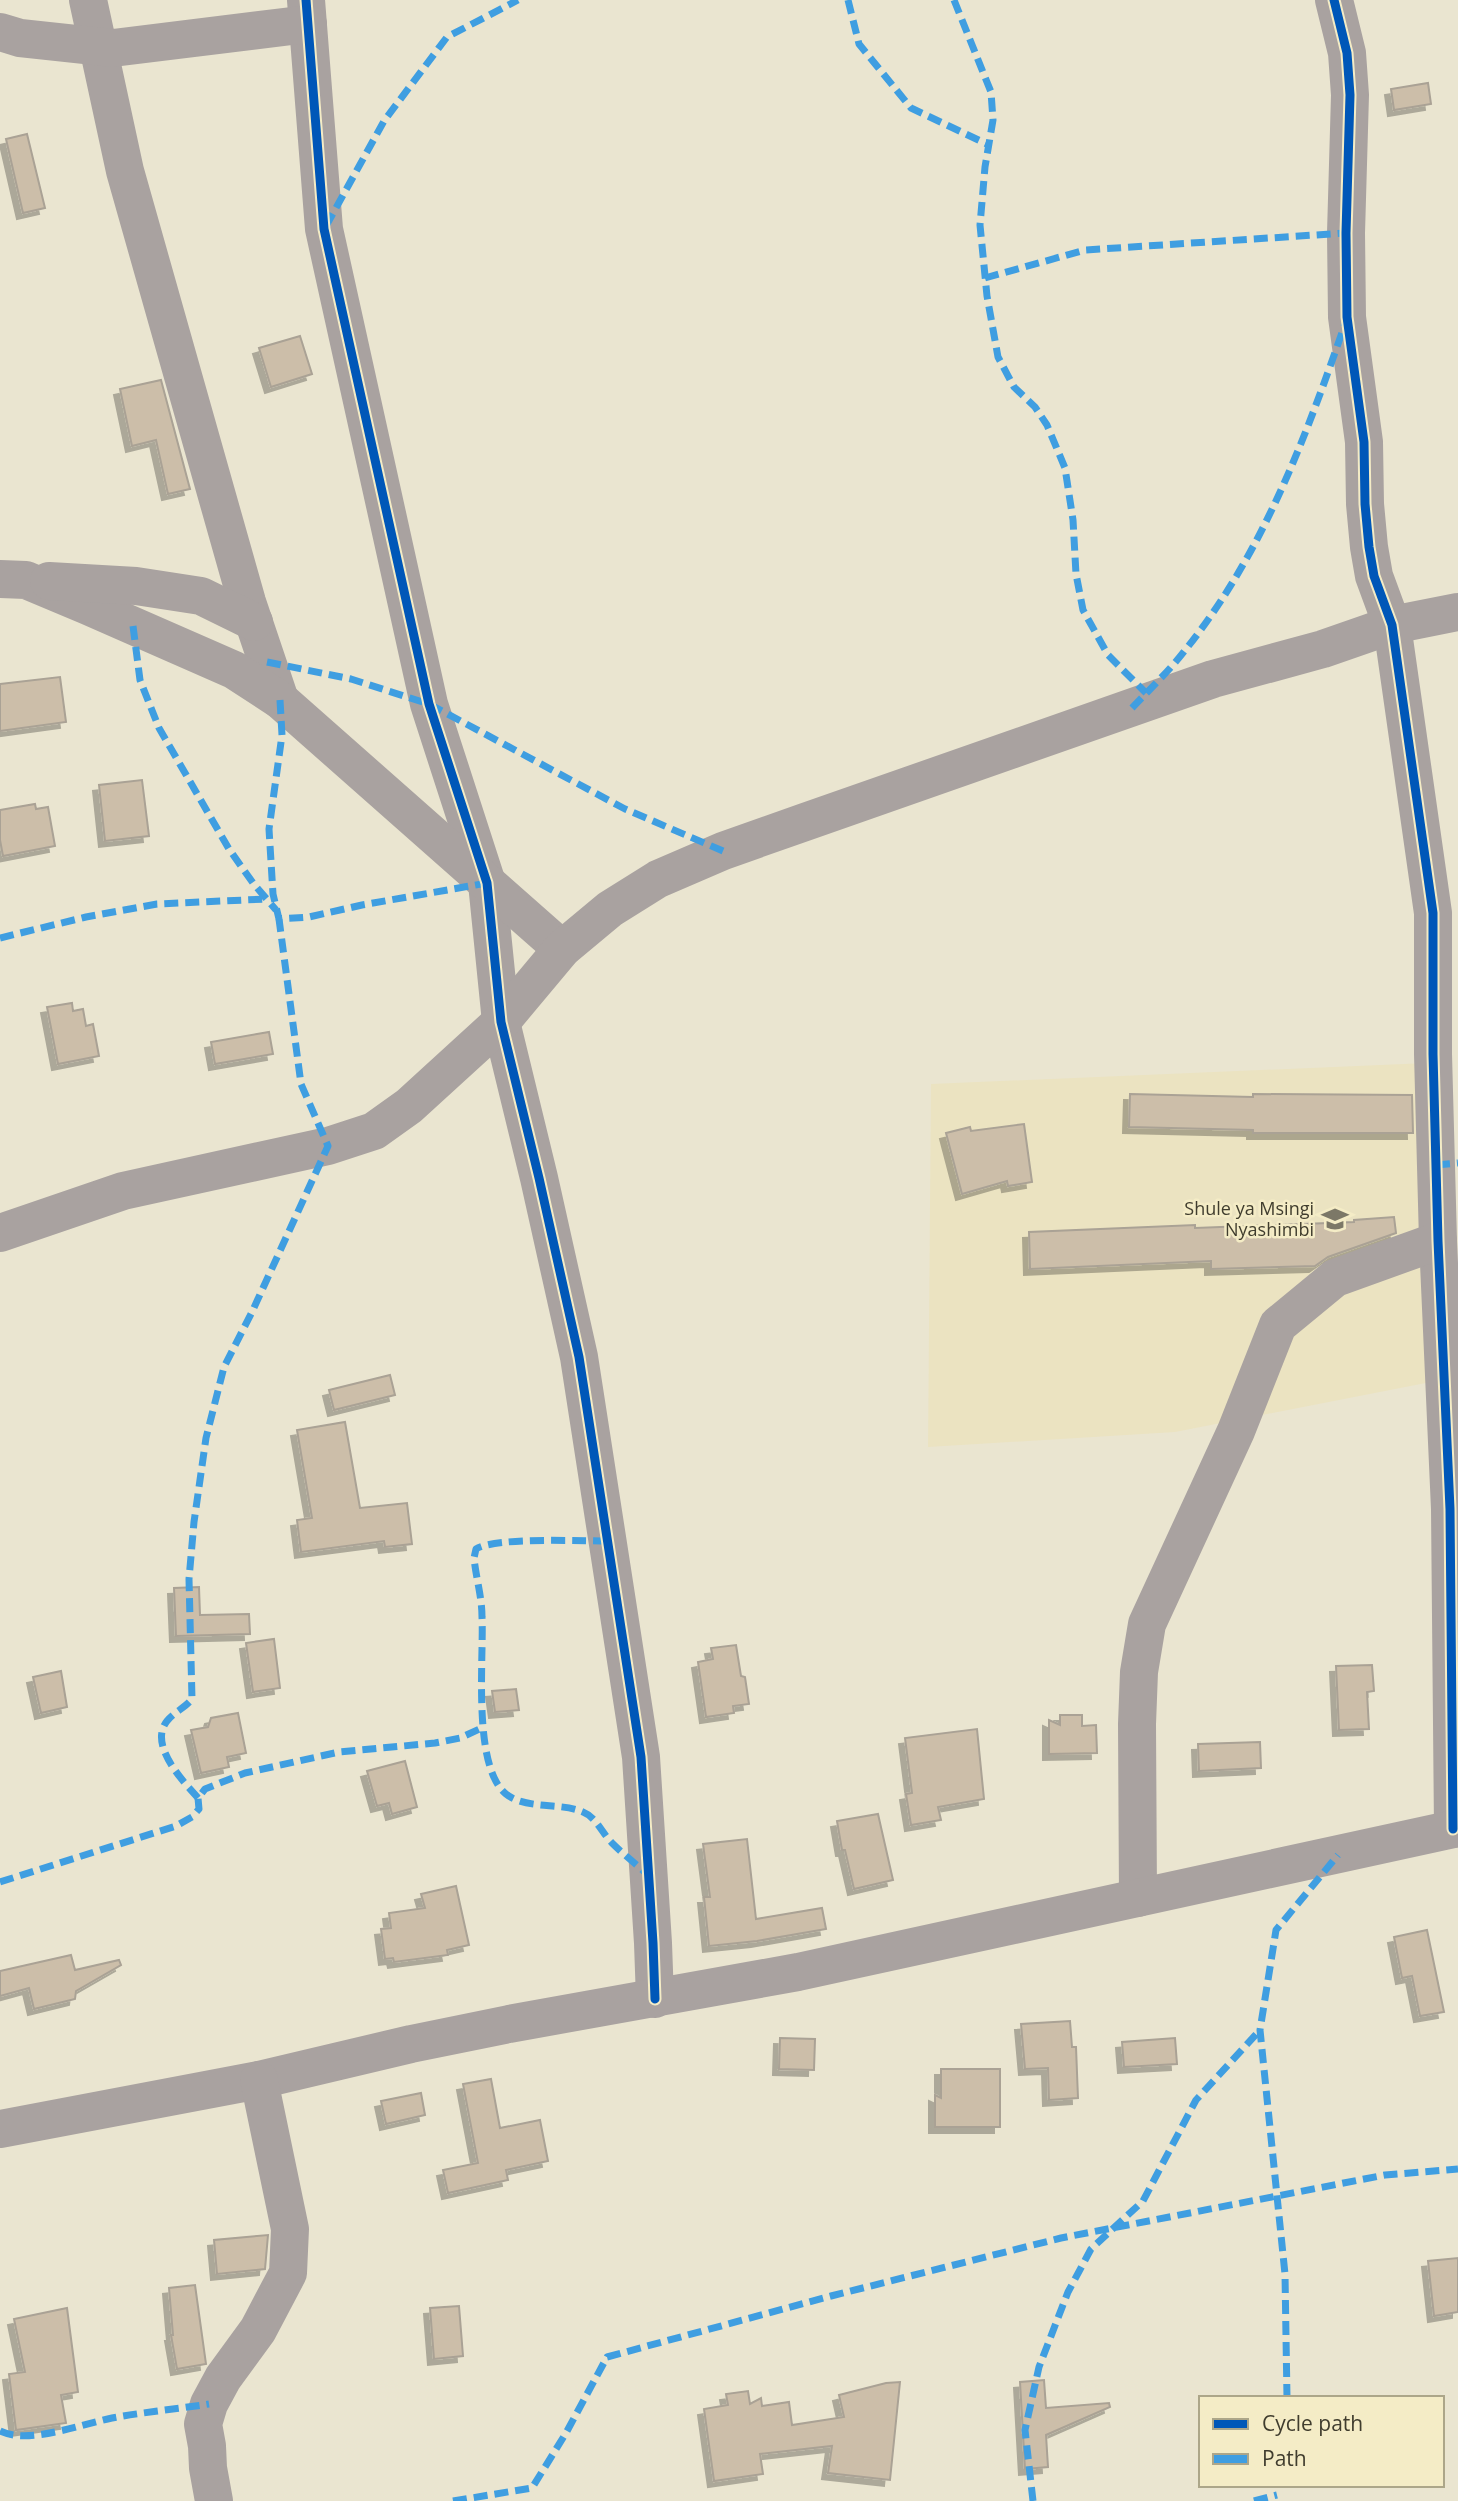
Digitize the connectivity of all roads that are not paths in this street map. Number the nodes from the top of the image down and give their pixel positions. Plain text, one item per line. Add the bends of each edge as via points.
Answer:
1 (88, 0) edge
2 (1334, 0) edge
3 (307, 12) edge
4 (0, 32) edge
5 (99, 47) junction
6 (13, 580) edge
7 (1458, 612) edge
8 (254, 621) junction
9 (1392, 625) junction
10 (280, 700) junction
11 (487, 883) junction
12 (562, 949) junction
13 (500, 1022) junction
14 (0, 1233) edge
15 (1438, 1241) junction
16 (1455, 1829) edge
17 (1138, 1898) junction
18 (655, 1999) junction
19 (259, 2080) junction
20 (0, 2129) edge
21 (214, 2501) edge

1 - 5 street
2 - 9 street via 1347,53 1350,96 1347,317 1364,442 1369,547
3 - 5 street
3 - 11 street via 324,229 429,704
4 - 5 street
5 - 8 street via 125,172
6 - 8 street via 136,586 201,596
6 - 10 street via 234,670
7 - 9 street
8 - 10 street
9 - 12 street via 1213,679 723,852 658,879 610,909
9 - 15 street via 1433,913
10 - 11 street
11 - 12 street
11 - 13 street
12 - 13 street
13 - 14 street via 409,1106 374,1131 328,1146 123,1191
13 - 18 street via 579,1357 641,1757
15 - 16 street via 1450,1509
15 - 17 street via 1335,1278 1278,1325 1236,1431 1147,1624 1137,1724
16 - 17 street
17 - 18 street
18 - 19 street via 411,2044
19 - 20 street
19 - 21 street via 290,2230 288,2273 258,2330 209,2404 203,2424

